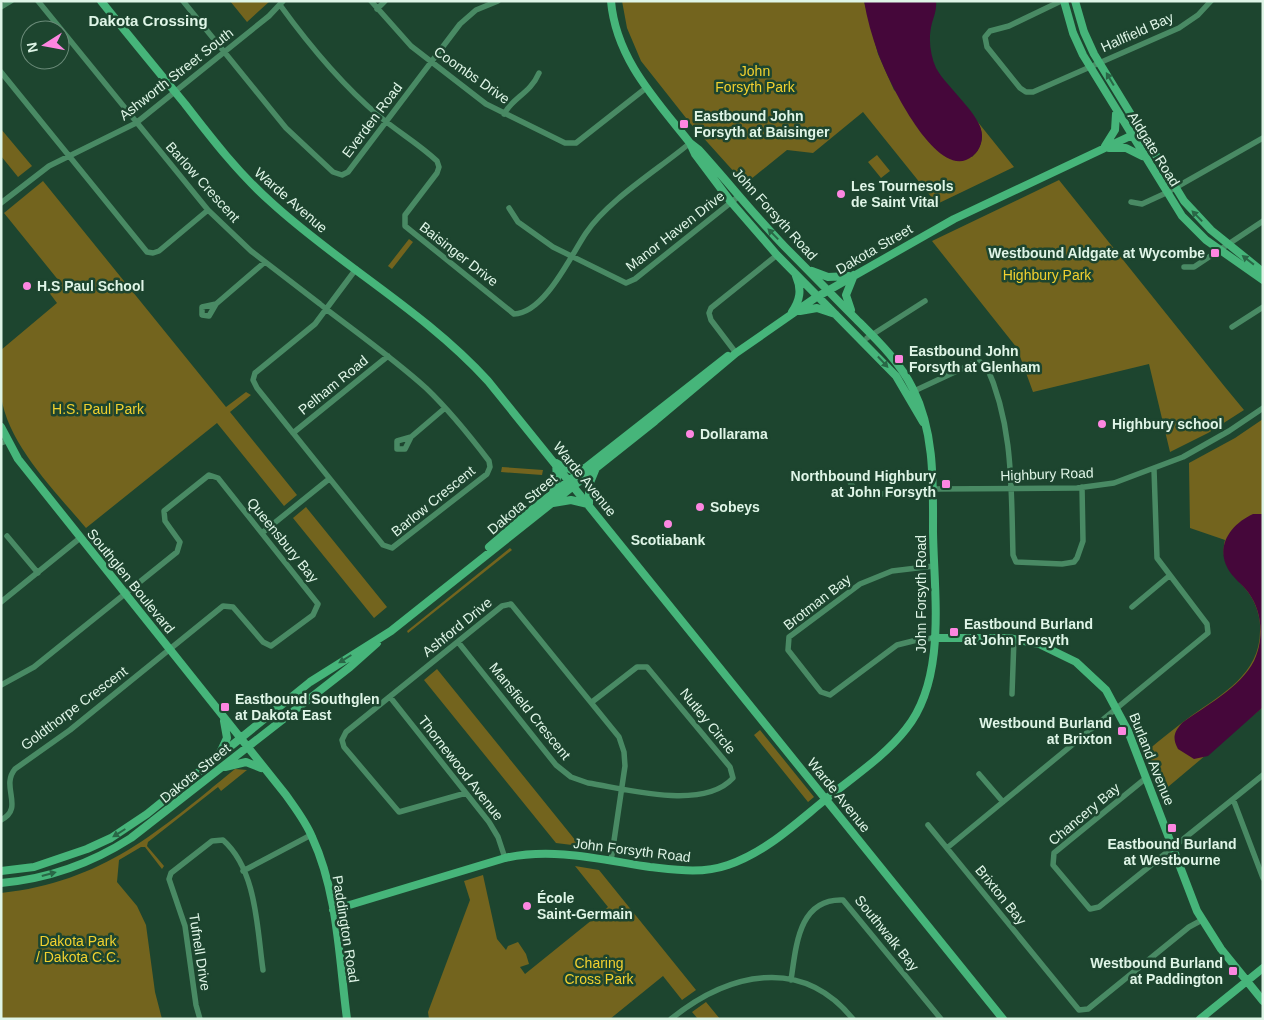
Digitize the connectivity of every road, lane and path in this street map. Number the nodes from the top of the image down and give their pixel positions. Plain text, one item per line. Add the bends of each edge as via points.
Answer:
1 (10, 1) edge
2 (38, 1) edge
3 (101, 1) edge
4 (183, 1) edge
5 (371, 1) edge
6 (385, 1) edge
7 (498, 1) edge
8 (611, 1) edge
9 (1062, 1) edge
10 (1075, 1) edge
11 (281, 3) edge
12 (1207, 3) edge
13 (1, 7) edge
14 (377, 9) junction
15 (224, 52) junction
16 (431, 63) junction
17 (1094, 65) junction
18 (1, 72) edge
19 (539, 72) dead end
20 (646, 88) junction
21 (175, 92) junction
22 (1115, 110) junction
23 (504, 114) junction
24 (386, 122) junction
25 (136, 123) junction
26 (1141, 131) junction
27 (1131, 135) junction
28 (1263, 138) edge
29 (690, 143) junction
30 (1102, 149) junction
31 (69, 156) junction
32 (1146, 159) junction
33 (1171, 190) junction
34 (740, 196) junction
35 (731, 202) junction
36 (1130, 202) dead end
37 (1, 203) edge
38 (509, 208) dead end
39 (208, 210) junction
40 (1263, 221) edge
41 (1224, 248) junction
42 (776, 255) junction
43 (571, 257) junction
44 (264, 262) junction
45 (1184, 267) dead end
46 (356, 269) junction
47 (807, 269) junction
48 (793, 270) junction
49 (1263, 272) edge
50 (854, 275) junction
51 (1263, 280) edge
52 (828, 290) junction
53 (818, 296) junction
54 (925, 301) dead end
55 (216, 304) dead end
56 (1263, 307) edge
57 (326, 309) junction
58 (791, 314) junction
59 (837, 315) junction
60 (854, 317) junction
61 (1232, 327) dead end
62 (869, 337) junction
63 (736, 353) junction
64 (388, 356) junction
65 (911, 393) junction
66 (445, 408) junction
67 (1263, 408) edge
68 (1, 427) edge
69 (293, 434) junction
70 (411, 437) dead end
71 (4, 442) edge
72 (556, 463) junction
73 (597, 466) junction
74 (587, 467) junction
75 (1154, 469) junction
76 (330, 478) junction
77 (848, 479) dead end
78 (572, 483) junction
79 (1082, 487) junction
80 (1011, 488) junction
81 (933, 490) junction
82 (552, 494) junction
83 (551, 503) junction
84 (589, 504) junction
85 (262, 533) junction
86 (7, 536) dead end
87 (80, 538) junction
88 (934, 566) junction
89 (468, 568) junction
90 (38, 573) junction
91 (1169, 576) junction
92 (126, 593) junction
93 (1, 602) edge
94 (1132, 606) dead end
95 (381, 638) junction
96 (934, 638) junction
97 (1014, 639) junction
98 (458, 642) junction
99 (171, 649) junction
100 (1, 685) edge
101 (1012, 694) dead end
102 (390, 697) junction
103 (592, 702) junction
104 (215, 706) junction
105 (1118, 709) junction
106 (240, 739) junction
107 (247, 747) junction
108 (216, 759) junction
109 (218, 770) junction
110 (268, 773) junction
111 (979, 774) dead end
112 (1263, 775) edge
113 (1146, 778) junction
114 (622, 788) junction
115 (466, 793) junction
116 (826, 799) junction
117 (1233, 799) junction
118 (1002, 802) junction
119 (1, 820) edge
120 (928, 825) dead end
121 (312, 835) junction
122 (947, 848) junction
123 (1173, 848) junction
124 (505, 858) junction
125 (612, 861) junction
126 (244, 871) junction
127 (1, 872) edge
128 (1263, 878) edge
129 (1, 883) edge
130 (333, 910) junction
131 (1202, 920) junction
132 (1263, 968) edge
133 (263, 970) dead end
134 (791, 980) junction
135 (1247, 981) junction
136 (1263, 1001) edge
137 (200, 1019) edge
138 (347, 1019) edge
139 (671, 1019) edge
140 (853, 1019) edge
141 (940, 1019) edge
142 (1003, 1019) edge
143 (1200, 1019) edge

1 - 13 street
2 - 25 street, Barlow Crescent
3 - 21 street, Warde Avenue
4 - 15 street
5 - 14 street, Coombs Drive
6 - 14 street
7 - 16 street, Everden Road via 466,18
8 - 20 street, John Forsyth Road via 621,46
9 - 17 street, Aldgate Road via 1072,32
9 - 17 street, Hallfield Bay via 1009,26 990,31 985,37 986,44 1026,92
10 - 17 street, Aldgate Road
11 - 15 street, Ashworth Street South
11 - 24 street, Baisinger Drive via 337,76
12 - 17 street, Hallfield Bay via 1198,15 1179,28
14 - 16 street, Coombs Drive
15 - 21 street, Ashworth Street South
15 - 24 street, Everden Road via 286,128 336,174 348,172
16 - 23 street, Coombs Drive
16 - 24 street, Everden Road
17 - 22 street, Aldgate Road
26 -> 17 street, Aldgate Road
18 - 31 street
19 - 23 street via 534,85
20 - 23 street, Coombs Drive via 573,144
20 - 29 street, John Forsyth Road
21 - 25 street, Ashworth Street South
21 - 46 street, Warde Avenue via 256,189 294,223
22 - 27 street, Aldgate Road
22 - 30 street via 1117,124
24 - 43 street, Baisinger Drive via 438,164 437,173 405,214 405,226 511,312 524,311 542,297 559,278
25 - 31 street, Ashworth Street South
25 - 39 street, Barlow Crescent
26 - 27 street, Dakota Street
26 - 33 street, Aldgate Road
27 - 30 street, Dakota Street
27 - 32 street, Aldgate Road
28 - 33 street
29 - 34 street, John Forsyth Road
29 - 35 street, John Forsyth Road via 694,154
29 - 43 street, Baisinger Drive via 606,210 587,231
30 - 32 street via 1126,148
30 - 50 street, Dakota Street via 954,219
31 - 37 street, Ashworth Street South via 43,170
31 - 39 street via 149,252 160,251
32 - 33 street, Aldgate Road
33 - 36 street via 1142,204
33 - 41 street, Aldgate Road
34 - 35 street, Manor Haven Drive
47 -> 34 street, John Forsyth Road
35 - 42 street, John Forsyth Road
35 - 43 street, Manor Haven Drive via 631,282 620,281
38 - 43 street via 518,222
39 - 44 street, Barlow Crescent
40 - 41 street
41 - 45 street via 1194,267
49 -> 41 street, Aldgate Road
41 - 51 street, Aldgate Road
42 - 48 street, John Forsyth Road
42 - 63 street, John Forsyth Road via 711,308 711,320
44 - 55 street
44 - 57 street, Barlow Crescent
46 - 57 street, Barlow Crescent
46 - 72 street, Warde Avenue via 468,359
47 - 50 street via 828,277
47 - 52 street, John Forsyth Road
48 - 53 street, John Forsyth Road
48 - 58 street via 800,290
50 - 52 street, Dakota Street
50 - 60 street via 846,295
52 - 53 street, Dakota Street
52 - 60 street, John Forsyth Road
53 - 58 street, Dakota Street
53 - 59 street, John Forsyth Road
54 - 62 street
56 - 61 street
57 - 64 street, Barlow Crescent
57 - 69 street, Barlow Crescent via 308,329 253,376 255,386
58 - 59 street via 817,308
58 - 63 street, Dakota Street
59 -> 65 street, John Forsyth Road
60 - 62 street, John Forsyth Road
62 - 65 street, John Forsyth Road via 895,361
63 - 73 street, Dakota Street
63 - 74 street, Dakota Street via 713,366
64 - 66 street, Barlow Crescent
64 - 69 street, Pelham Road
65 - 80 street via 976,362 986,365 1004,417
65 - 81 street, John Forsyth Road via 930,447
66 - 70 street
66 - 76 street, Barlow Crescent via 488,460 490,470 395,547 383,545
67 - 75 street, Highbury Road via 1208,444
68 - 71 street, Southglen Boulevard
69 - 76 street, Barlow Crescent
71 - 87 street, Southglen Boulevard
72 - 74 street via 572,470
72 - 78 street, Warde Avenue
72 - 82 street
73 - 78 street, Dakota Street
73 - 84 street via 589,485
74 - 78 street, Dakota Street
75 - 79 street, Highbury Road via 1120,481
75 - 91 street via 1155,546 1157,558
76 - 85 street
77 - 81 street, Highbury Road via 863,495
78 - 82 street, Dakota Street
78 - 83 street, Dakota Street
78 - 84 street, Warde Avenue
79 - 80 street, Highbury Road
79 - 80 street via 1082,548 1074,562 1062,564 1019,564 1014,559
80 - 81 street, Highbury Road
81 - 88 street, John Forsyth Road
82 - 89 street, Dakota Street
83 - 84 street via 571,500
83 - 89 street, Dakota Street
84 - 116 street, Warde Avenue
85 - 92 street, Queensbury Bay via 218,478 207,476 163,513 165,521 180,540 179,549
85 - 99 street, Queensbury Bay via 315,599 316,610 271,646 263,642 233,606 223,606
86 - 90 street
87 - 90 street
87 - 92 street, Southglen Boulevard
88 - 96 street, John Forsyth Road
88 - 96 street, Brotman Bay via 892,571 860,584 789,637 787,644 788,650 821,692 830,695 897,645
89 - 95 street, Dakota Street
90 - 93 street
91 - 94 street
91 - 105 street via 1207,624 1208,634
92 - 99 street, Southglen Boulevard
92 - 100 street via 34,667
95 -> 106 street, Dakota Street via 310,682
95 - 107 street, Dakota Street via 350,667
96 - 97 street, Burland Avenue
96 - 116 street, John Forsyth Road via 932,673 911,723 889,747
97 - 101 street
97 - 105 street, Burland Avenue via 1052,649 1076,662 1106,690
98 - 102 street, Ashford Drive
98 - 103 street, Ashford Drive via 502,606 511,604
98 - 114 street, Mansfield Crescent via 560,768 583,782
99 - 104 street, Southglen Boulevard
99 - 119 street, Goldthorpe Crescent via 70,730 10,773 7,783 11,809
102 - 115 street, Thornewood Avenue
102 - 115 street, Ashford Drive via 346,732 342,740 344,747 399,812
103 - 114 street, Ashford Drive via 622,746 625,766
103 - 114 street, Nutley Circle via 636,667 647,667 730,767 733,775 720,787 689,797
104 - 106 street, Southglen Boulevard
104 - 108 street via 227,734 226,743
105 - 113 street, Burland Avenue
105 - 118 street
106 - 107 street, Southglen Boulevard
106 - 108 street, Dakota Street
107 - 109 street, Dakota Street
107 - 110 street, Paddington Road
108 -> 127 street, Dakota Street via 111,838 48,863
109 - 110 street via 246,762 256,764
129 -> 109 street, Dakota Street via 59,872 108,852 148,827
110 - 121 street, Paddington Road
111 - 118 street
112 - 117 street
113 - 123 street, Burland Avenue
113 - 123 street, Chancery Bay via 1057,850 1053,865 1086,906 1093,909
114 - 125 street, Ashford Drive
115 - 124 street, Thornewood Avenue via 494,829
116 - 125 street, John Forsyth Road via 766,847 721,867 686,871
116 - 142 street, Warde Avenue
117 - 123 street
117 - 128 street
118 - 122 street
120 - 122 street
121 - 126 street
121 - 130 street, Paddington Road via 324,868
122 - 131 street, Brixton Bay via 1079,1010 1088,1009
123 - 131 street, Burland Avenue
124 - 125 street, John Forsyth Road via 551,853
124 - 130 street, John Forsyth Road
126 - 133 street, Tufnell Drive via 254,904
126 - 137 street, Tufnell Drive via 228,844 220,839 210,842 170,876 186,926
130 - 138 street, Paddington Road
131 - 135 street, Burland Avenue via 1221,950
132 - 135 street
134 - 139 street via 752,978 729,984 693,1002
134 - 140 street via 825,993
134 - 141 street, Southwalk Bay via 804,920 821,906 843,900
135 - 136 street, Burland Avenue
135 - 143 street

